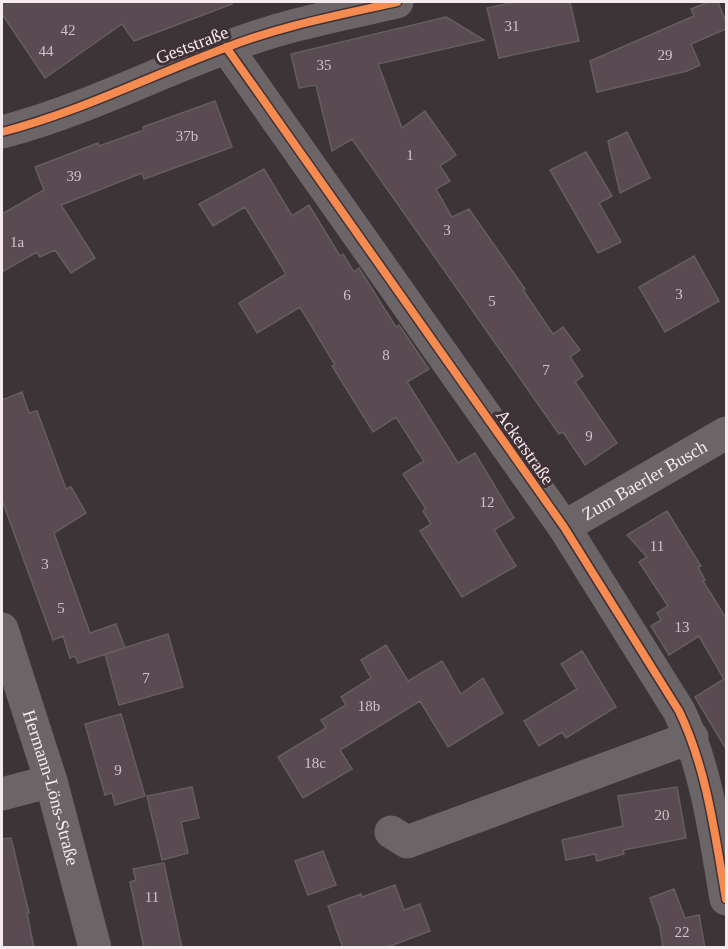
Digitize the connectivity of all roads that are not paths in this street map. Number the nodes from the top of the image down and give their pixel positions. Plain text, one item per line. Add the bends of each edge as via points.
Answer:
1 (397, 2) edge
2 (226, 47) junction
3 (2, 132) edge
4 (726, 433) edge
5 (564, 527) junction
6 (2, 629) edge
7 (692, 738) junction
8 (51, 781) junction
9 (2, 794) edge
10 (390, 832) dead end
11 (726, 899) edge
12 (95, 948) edge

1 - 2 street, Geststraße via 277,30
2 - 3 street, Geststraße via 41,122
2 - 5 street, Ackerstraße
4 - 5 street, Zum Baerler Busch
5 - 7 street, Ackerstraße via 680,711
6 - 8 street, Hermann-Löns-Straße
7 - 10 street via 407,842
7 - 11 street, Ackerstraße via 704,780
8 - 9 street
8 - 12 street, Hermann-Löns-Straße

